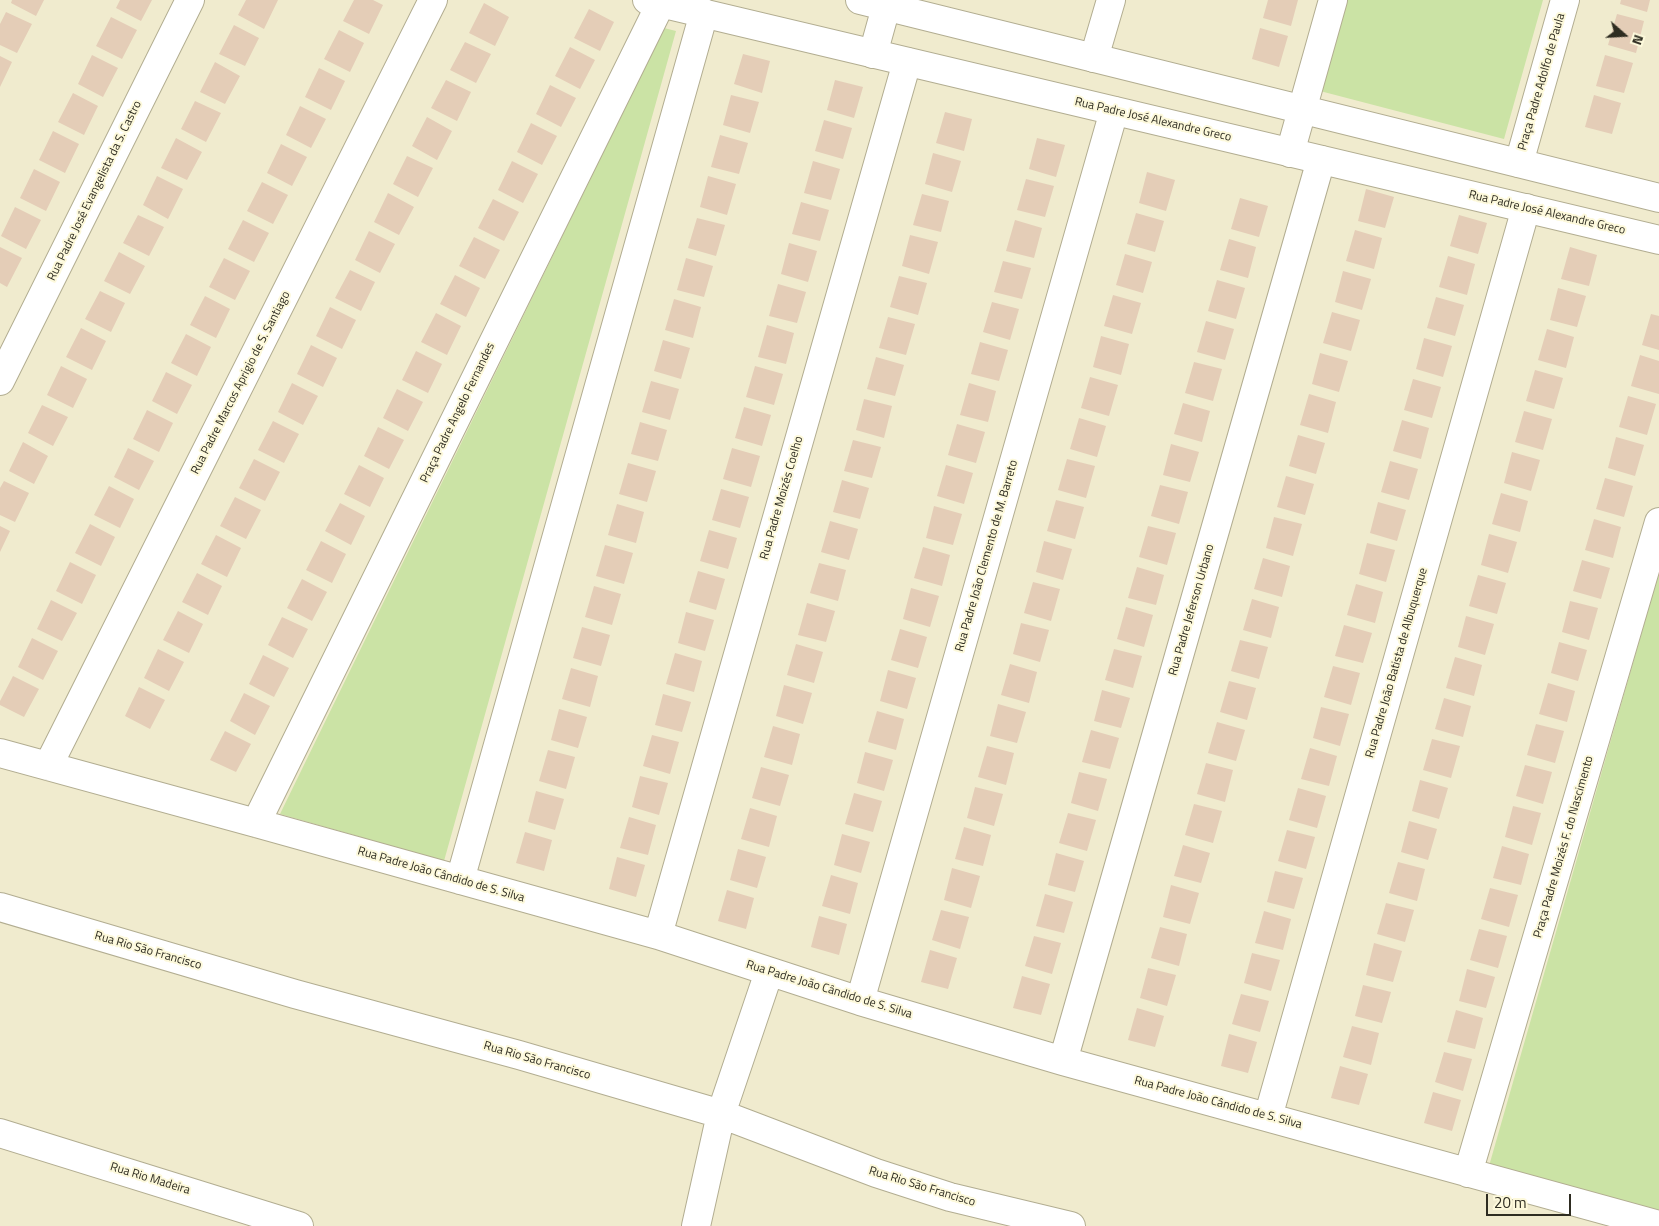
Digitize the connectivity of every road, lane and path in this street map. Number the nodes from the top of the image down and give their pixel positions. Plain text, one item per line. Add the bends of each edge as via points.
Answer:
1 (190, 0) edge
2 (433, 0) edge
3 (860, 0) edge
4 (1111, 0) edge
5 (1333, 0) edge
6 (1565, 0) edge
7 (654, 2) edge
8 (887, 3) edge
9 (704, 13) junction
10 (873, 54) junction
11 (1094, 58) junction
12 (907, 62) junction
13 (1302, 109) junction
14 (1114, 111) junction
15 (1290, 153) junction
16 (1321, 160) junction
17 (1518, 163) junction
18 (1659, 198) edge
19 (1526, 208) junction
20 (1659, 240) edge
21 (0, 381) edge
22 (1659, 522) edge
23 (0, 753) edge
24 (48, 766) junction
25 (256, 823) junction
26 (460, 880) junction
27 (0, 907) edge
28 (658, 935) junction
29 (770, 972) junction
30 (860, 1001) junction
31 (1063, 1061) junction
32 (721, 1114) junction
33 (1268, 1117) junction
34 (0, 1133) edge
35 (1468, 1173) junction
36 (1659, 1225) edge
37 (299, 1226) edge
38 (696, 1226) edge
39 (1071, 1226) edge

1 - 21 street, Rua Padre José Evangelista da S. Castro
2 - 24 street, Rua Padre Marcos Aprigio de S. Santiago
3 - 8 street
4 - 11 street
5 - 13 street
6 - 17 street, Praça Padre Adolfo de Paula
7 - 9 street, Rua Padre José Alexandre Greco
7 - 25 street, Praça Padre Angelo Fernandes
8 - 10 street
8 - 11 street
9 - 10 street, Rua Padre José Alexandre Greco
9 - 26 street
10 - 12 street, Rua Padre José Alexandre Greco
11 - 13 street
12 - 14 street, Rua Padre José Alexandre Greco
12 - 28 street, Rua Padre Moizés Coelho
13 - 15 street
13 - 17 street
14 - 15 street, Rua Padre José Alexandre Greco
14 - 30 street, Rua Padre João Clemento de M. Barreto
15 - 16 street, Rua Padre José Alexandre Greco
16 - 19 street, Rua Padre José Alexandre Greco
16 - 31 street, Rua Padre Jeferson Urbano
17 - 18 street
19 - 20 street, Rua Padre José Alexandre Greco
19 - 33 street, Rua Padre João Batista de Albuquerque
22 - 35 street, Praça Padre Moizés F. do Nascimento
23 - 24 street, Rua Padre João Cândido de S. Silva
24 - 25 street, Rua Padre João Cândido de S. Silva
25 - 26 street, Rua Padre João Cândido de S. Silva
26 - 28 street, Rua Padre João Cândido de S. Silva
27 - 32 street, Rua Rio São Francisco
28 - 29 street, Rua Padre João Cândido de S. Silva
29 - 30 street, Rua Padre João Cândido de S. Silva
29 - 32 street
30 - 31 street, Rua Padre João Cândido de S. Silva
31 - 33 street, Rua Padre João Cândido de S. Silva
32 - 38 street
32 - 39 street, Rua Rio São Francisco via 876,1173 950,1197
33 - 35 street, Rua Padre João Cândido de S. Silva
34 - 37 street, Rua Rio Madeira
35 - 36 street, Rua Padre João Cândido de S. Silva

